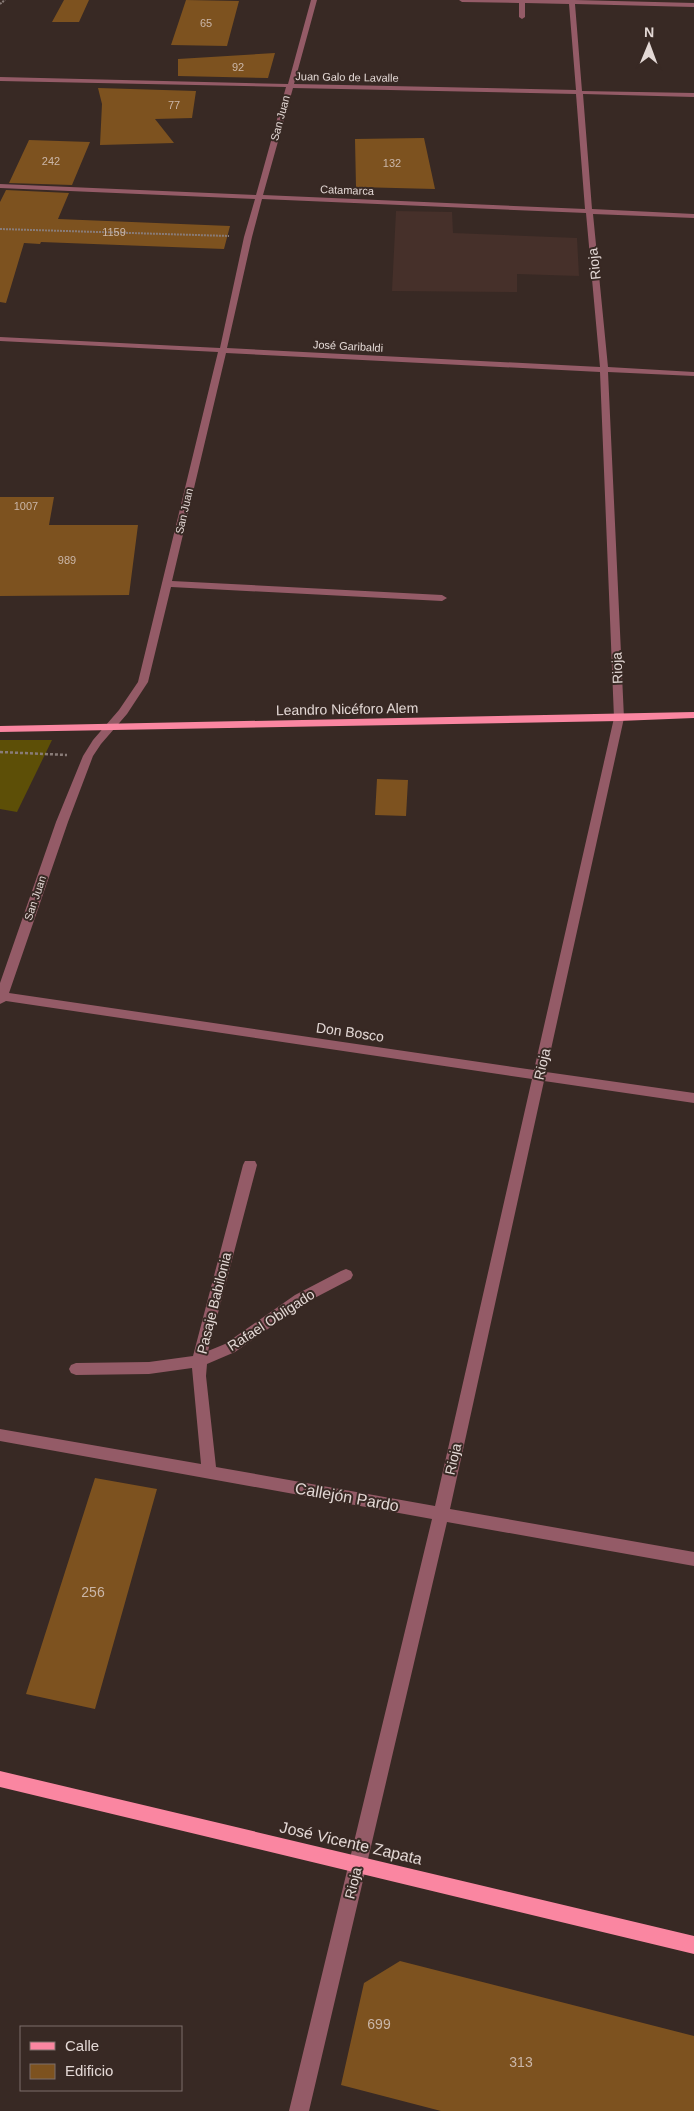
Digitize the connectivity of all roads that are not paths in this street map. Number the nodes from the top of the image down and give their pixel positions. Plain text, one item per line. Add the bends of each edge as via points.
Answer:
1 (314, 0) edge
2 (462, 0) edge
3 (522, 1) junction
4 (572, 1) edge
5 (694, 5) edge
6 (522, 17) dead end
7 (0, 79) edge
8 (289, 86) junction
9 (579, 93) junction
10 (694, 95) edge
11 (0, 186) edge
12 (258, 198) junction
13 (589, 212) junction
14 (694, 216) edge
15 (0, 339) edge
16 (223, 350) junction
17 (604, 370) junction
18 (694, 374) edge
19 (167, 584) junction
20 (442, 598) dead end
21 (694, 715) edge
22 (619, 718) junction
23 (109, 727) junction
24 (0, 729) edge
25 (1, 998) edge
26 (539, 1076) junction
27 (694, 1098) edge
28 (250, 1166) dead end
29 (346, 1276) dead end
30 (200, 1361) junction
31 (76, 1369) dead end
32 (0, 1435) edge
33 (209, 1473) junction
34 (441, 1514) junction
35 (694, 1559) edge
36 (0, 1779) edge
37 (358, 1864) junction
38 (694, 1945) edge
39 (299, 2111) edge

1 - 8 street, San Juan
2 - 3 street
3 - 4 street
3 - 6 street
4 - 5 street
4 - 9 street, Rioja
7 - 8 street, Juan Galo de Lavalle
8 - 9 street, Juan Galo de Lavalle
8 - 12 street, San Juan
9 - 10 street, Juan Galo de Lavalle
9 - 13 street, Rioja
11 - 12 street, Catamarca
12 - 13 street, Catamarca
12 - 16 street, San Juan
13 - 14 street, Catamarca
13 - 17 street, Rioja
15 - 16 street, José Garibaldi
16 - 17 street, José Garibaldi
16 - 19 street, San Juan
17 - 18 street, José Garibaldi
17 - 22 street, Rioja
19 - 20 street
19 - 23 street, San Juan via 143,682
21 - 22 main road, Leandro Nicéforo Alem
22 - 23 main road, Leandro Nicéforo Alem
22 - 26 street, Rioja
23 - 24 main road, Leandro Nicéforo Alem
23 - 25 street, San Juan via 88,756
25 - 26 street, Don Bosco
26 - 27 street, Don Bosco
26 - 34 street, Rioja
28 - 30 street, Pasaje Babilonia via 204,1334
29 - 30 street, Rafael Obligado via 300,1299 230,1348
30 - 31 street, Rafael Obligado via 149,1368
30 - 33 street, Pasaje Babilonia
32 - 33 street, Callejón Pardo
33 - 34 street, Callejón Pardo
34 - 35 street, Callejón Pardo
34 - 37 street, Rioja
36 - 37 main road, José Vicente Zapata
37 - 38 main road, José Vicente Zapata
37 - 39 street, Rioja

